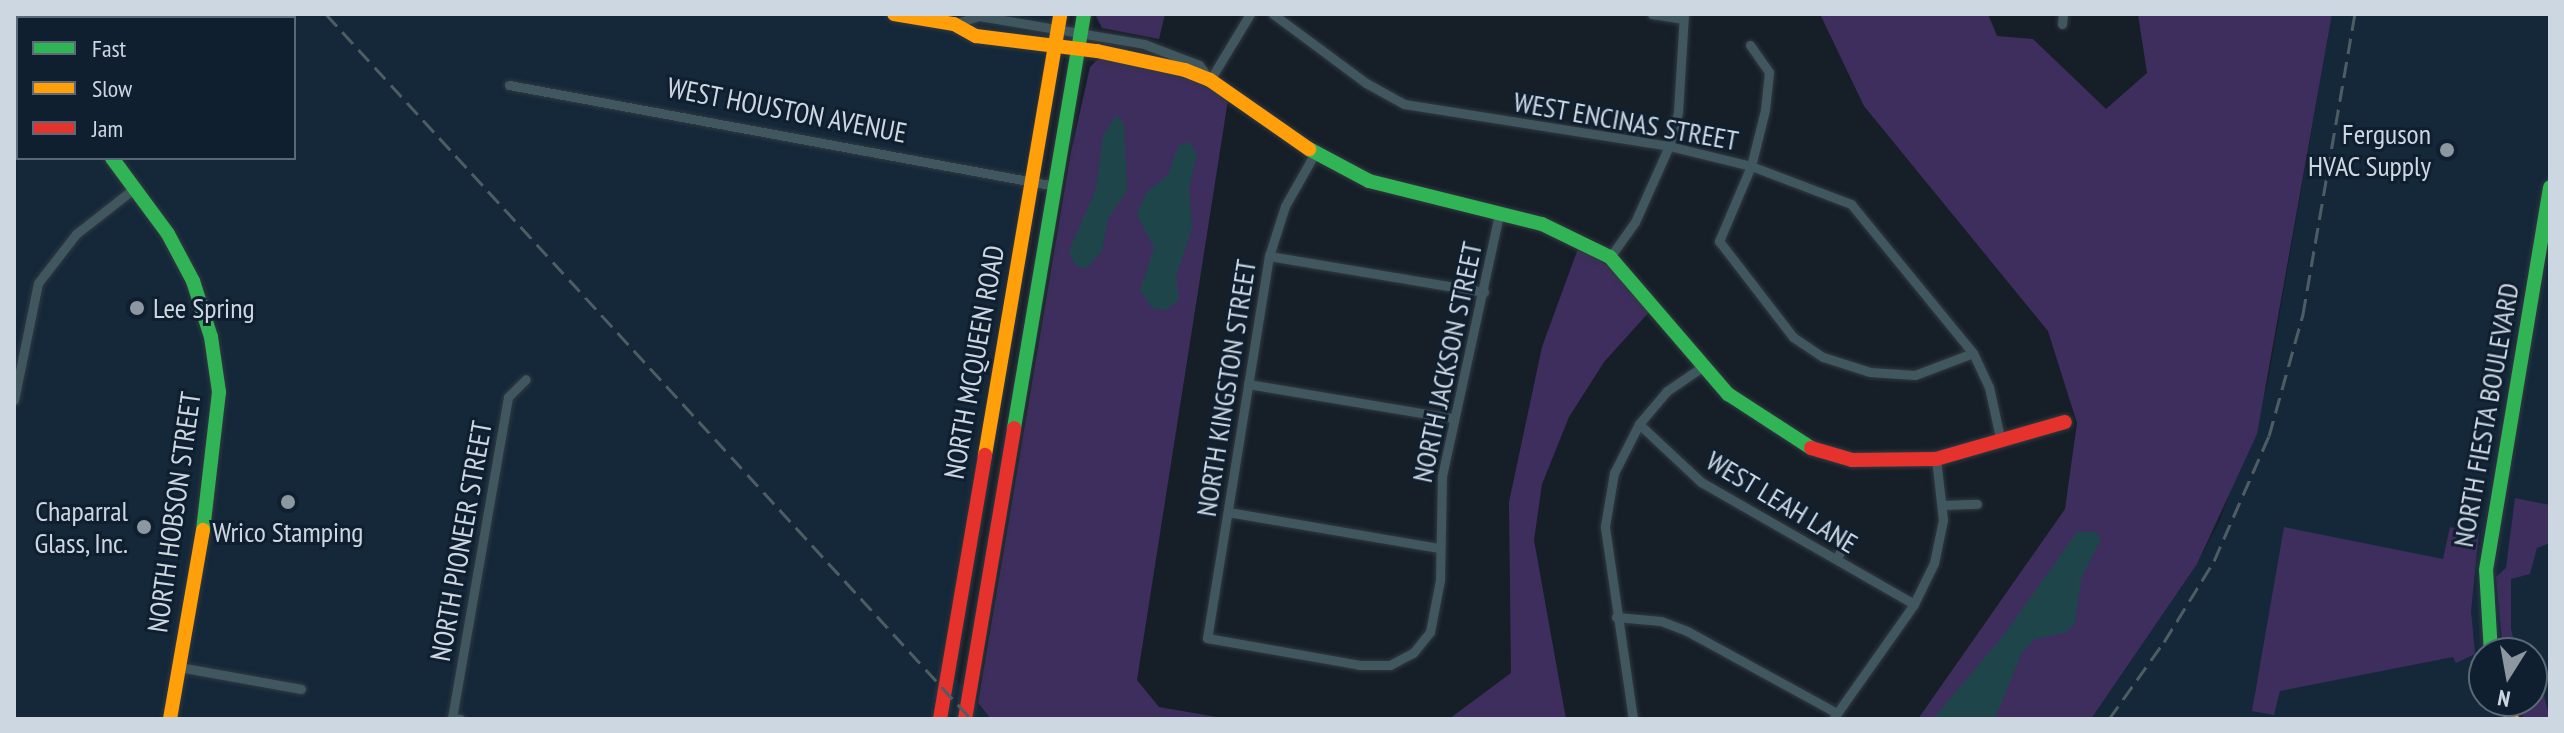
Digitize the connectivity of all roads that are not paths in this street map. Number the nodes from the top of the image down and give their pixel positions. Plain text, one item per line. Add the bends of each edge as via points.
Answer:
1 (894, 14) edge
2 (1084, 14) edge
3 (1250, 14) edge
4 (1273, 14) edge
5 (1652, 14) edge
6 (1684, 17) edge
7 (1059, 21) edge
8 (954, 24) junction
9 (1081, 32) junction
10 (1055, 45) junction
11 (1750, 45) dead end
12 (1078, 49) junction
13 (1210, 80) junction
14 (509, 85) dead end
15 (1669, 146) junction
16 (1315, 153) junction
17 (114, 160) edge
18 (1751, 166) junction
19 (1031, 181) junction
20 (1055, 186) junction
21 (136, 187) junction
22 (2550, 187) edge
23 (1500, 211) junction
24 (1269, 256) junction
25 (1610, 257) junction
26 (1484, 292) junction
27 (1973, 353) junction
28 (1702, 367) junction
29 (526, 379) dead end
30 (1248, 384) junction
31 (14, 400) edge
32 (1452, 418) junction
33 (2065, 422) dead end
34 (1639, 424) junction
35 (2001, 442) junction
36 (1936, 459) junction
37 (982, 475) junction
38 (1006, 478) junction
39 (1977, 504) dead end
40 (1943, 505) junction
41 (1228, 512) junction
42 (1845, 544) dead end
43 (1438, 548) junction
44 (1836, 559) junction
45 (1914, 604) junction
46 (1616, 617) junction
47 (2490, 637) edge
48 (1207, 638) joint
49 (179, 667) junction
50 (301, 689) dead end
51 (1835, 716) edge
52 (456, 718) edge
53 (170, 719) edge
54 (940, 719) edge
55 (965, 719) edge
56 (1633, 719) edge

1 - 8 street
2 - 9 street, NORTH MCQUEEN ROAD
3 - 13 street
4 - 15 street, WEST ENCINAS STREET via 1366,83 1404,104
5 - 6 street
6 - 15 street via 1678,112
7 - 8 street via 979,16
7 - 9 street
7 - 10 street, NORTH MCQUEEN ROAD
8 - 10 street via 976,36
9 - 12 street, NORTH MCQUEEN ROAD
9 - 13 street via 1174,53 1199,65
10 - 12 street
10 - 19 street, NORTH MCQUEEN ROAD
11 - 18 street via 1769,72
12 - 13 street via 1154,62
12 - 20 street, NORTH MCQUEEN ROAD
13 - 16 street
14 - 19 street, WEST HOUSTON AVENUE
15 - 18 street, WEST ENCINAS STREET
15 - 25 street via 1635,222
16 - 23 street via 1403,193
16 - 24 street, NORTH KINGSTON STREET via 1285,206
17 - 21 street
18 - 27 street, WEST ENCINAS STREET via 1851,204
18 - 27 street via 1719,241 1793,337 1823,357 1870,372 1915,375
19 - 20 street, WEST HOUSTON AVENUE
19 - 37 street, NORTH MCQUEEN ROAD
20 - 38 street, NORTH MCQUEEN ROAD
21 - 31 street via 76,234 48,267 29,316
21 - 49 street, NORTH HOBSON STREET via 193,281 211,337 219,392
22 - 47 street, NORTH FIESTA BOULEVARD via 2486,570
23 - 25 street via 1542,224
23 - 26 street, NORTH JACKSON STREET
24 - 26 street
24 - 30 street, NORTH KINGSTON STREET
25 - 28 street via 1664,315
26 - 32 street, NORTH JACKSON STREET
27 - 35 street, WEST ENCINAS STREET via 1989,387
28 - 34 street via 1667,391
28 - 36 street via 1752,414 1818,451 1852,460
29 - 52 street, NORTH PIONEER STREET via 508,397
30 - 32 street
30 - 41 street, NORTH KINGSTON STREET
32 - 43 street, NORTH JACKSON STREET
33 - 35 street
34 - 44 street, WEST LEAH LANE via 1701,482
34 - 46 street via 1614,473 1605,526
35 - 36 street
36 - 40 street
37 - 38 street
37 - 54 street, NORTH MCQUEEN ROAD
38 - 55 street, NORTH MCQUEEN ROAD
39 - 40 street
40 - 45 street via 1934,563
41 - 43 street
41 - 48 street, NORTH KINGSTON STREET
42 - 44 street
43 - 48 street, NORTH JACKSON STREET via 1437,607 1430,632 1413,653 1390,665 1360,665
44 - 45 street, WEST LEAH LANE
45 - 51 street
46 - 51 street via 1661,621 1687,631
46 - 56 street
49 - 50 street
49 - 53 street, NORTH HOBSON STREET

